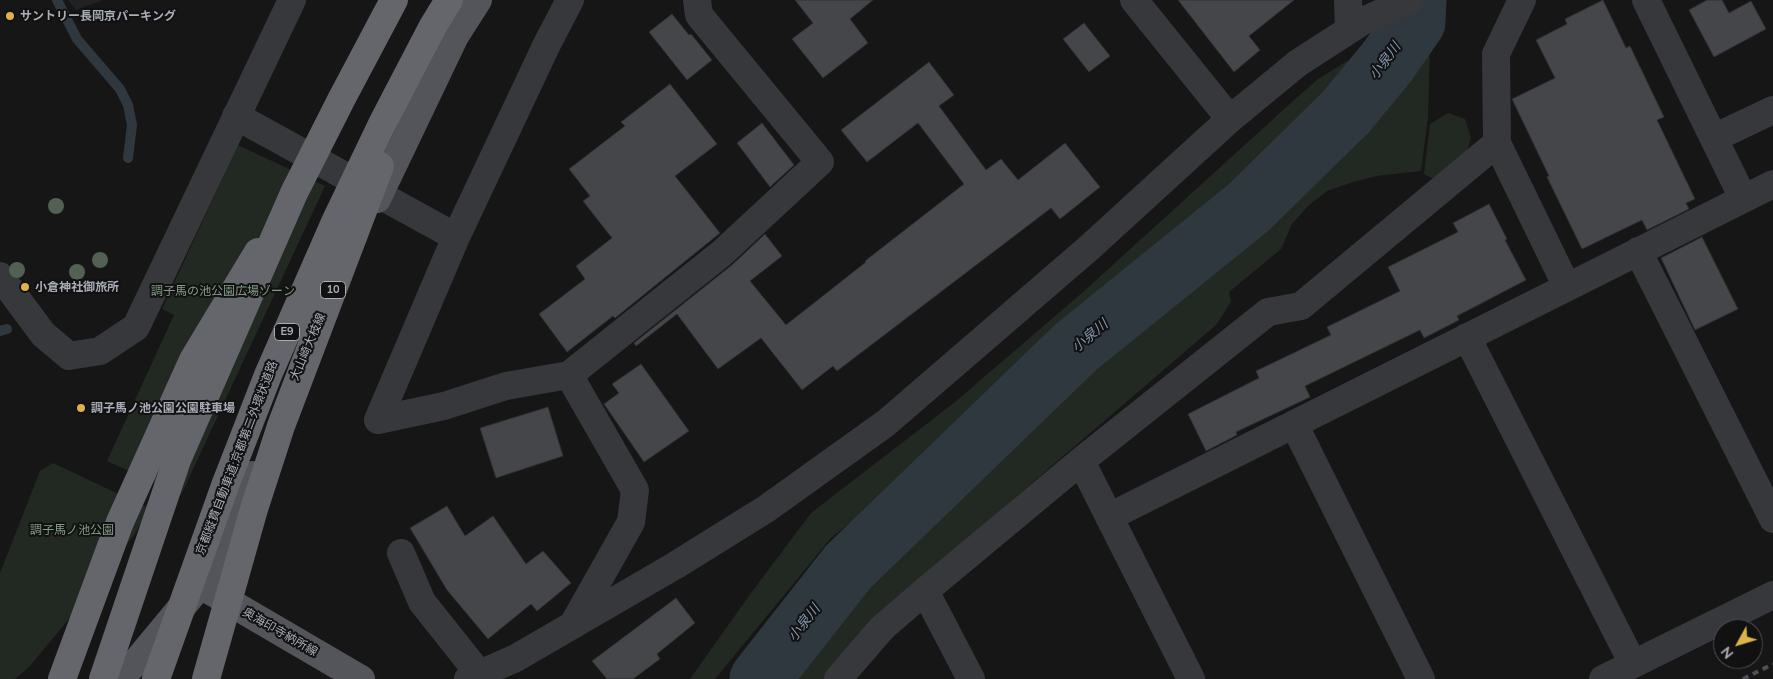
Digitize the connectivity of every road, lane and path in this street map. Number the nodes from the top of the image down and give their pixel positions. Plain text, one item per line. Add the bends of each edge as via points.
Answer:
1 (292, 0) edge
2 (394, 0) edge
3 (449, 0) edge
4 (478, 0) edge
5 (570, 0) edge
6 (697, 0) edge
7 (1134, 0) edge
8 (1410, 0) edge
9 (1522, 0) edge
10 (1646, 0) edge
11 (1353, 17) edge
12 (433, 26) junction
13 (1773, 110) edge
14 (236, 116) junction
15 (1230, 119) junction
16 (1714, 138) junction
17 (1497, 143) junction
18 (1773, 184) edge
19 (294, 193) junction
20 (379, 195) junction
21 (1744, 198) junction
22 (456, 237) junction
23 (1638, 252) junction
24 (0, 276) edge
25 (1567, 287) junction
26 (1467, 337) junction
27 (569, 375) junction
28 (1294, 424) junction
29 (1082, 461) junction
30 (1109, 516) junction
31 (1773, 519) edge
32 (401, 553) dead end
33 (200, 585) junction
34 (925, 591) junction
35 (1773, 595) edge
36 (574, 625) junction
37 (1634, 664) junction
38 (474, 677) edge
39 (62, 679) edge
40 (104, 679) edge
41 (120, 679) edge
42 (156, 679) edge
43 (206, 679) edge
44 (361, 679) edge
45 (838, 679) edge
46 (970, 679) edge
47 (1191, 679) edge
48 (1421, 679) edge
49 (1603, 679) edge

1 - 14 street
2 - 19 highway, bridge
3 - 12 highway, 京都縦貫自動車道;京都第二外環状道路 / E9, bridge
4 - 20 main road, 大山崎大枝線 / 10 via 456,36
5 - 22 street
6 - 27 street via 699,15 820,162 722,253
7 - 15 street
8 - 11 street
9 - 17 street via 1496,54
10 - 16 street
11 - 15 street
12 - 42 highway, 京都縦貫自動車道;京都第二外環状道路 / E9, bridge via 339,214 268,375
12 - 43 highway, bridge via 281,426
13 - 16 street
14 - 20 street
14 - 24 street via 136,327 122,337 100,351 69,356 43,334
15 - 36 street via 1090,247 886,423 766,509
16 - 21 street
17 - 25 street
17 - 29 street via 1301,306 1268,312
18 - 21 street
19 - 39 highway, bridge via 194,360 120,522
19 - 40 highway, bridge via 177,460
20 - 22 street
20 - 33 main road, 大山崎大枝線 / 10 via 329,299 229,536
21 - 23 street
22 - 27 street via 378,420 444,406 506,386
23 - 25 street
23 - 31 street
25 - 26 street
26 - 28 street
26 - 37 street
27 - 36 street via 636,490 631,522
28 - 30 street
28 - 48 street
29 - 30 street
29 - 34 street
30 - 47 street
32 - 38 street via 422,602
33 - 41 main road, 大山崎大枝線 / 10
33 - 44 main road, 奥海印寺納所線
34 - 45 street via 882,628
34 - 46 street
35 - 37 street
36 - 38 street via 516,658
37 - 49 street

